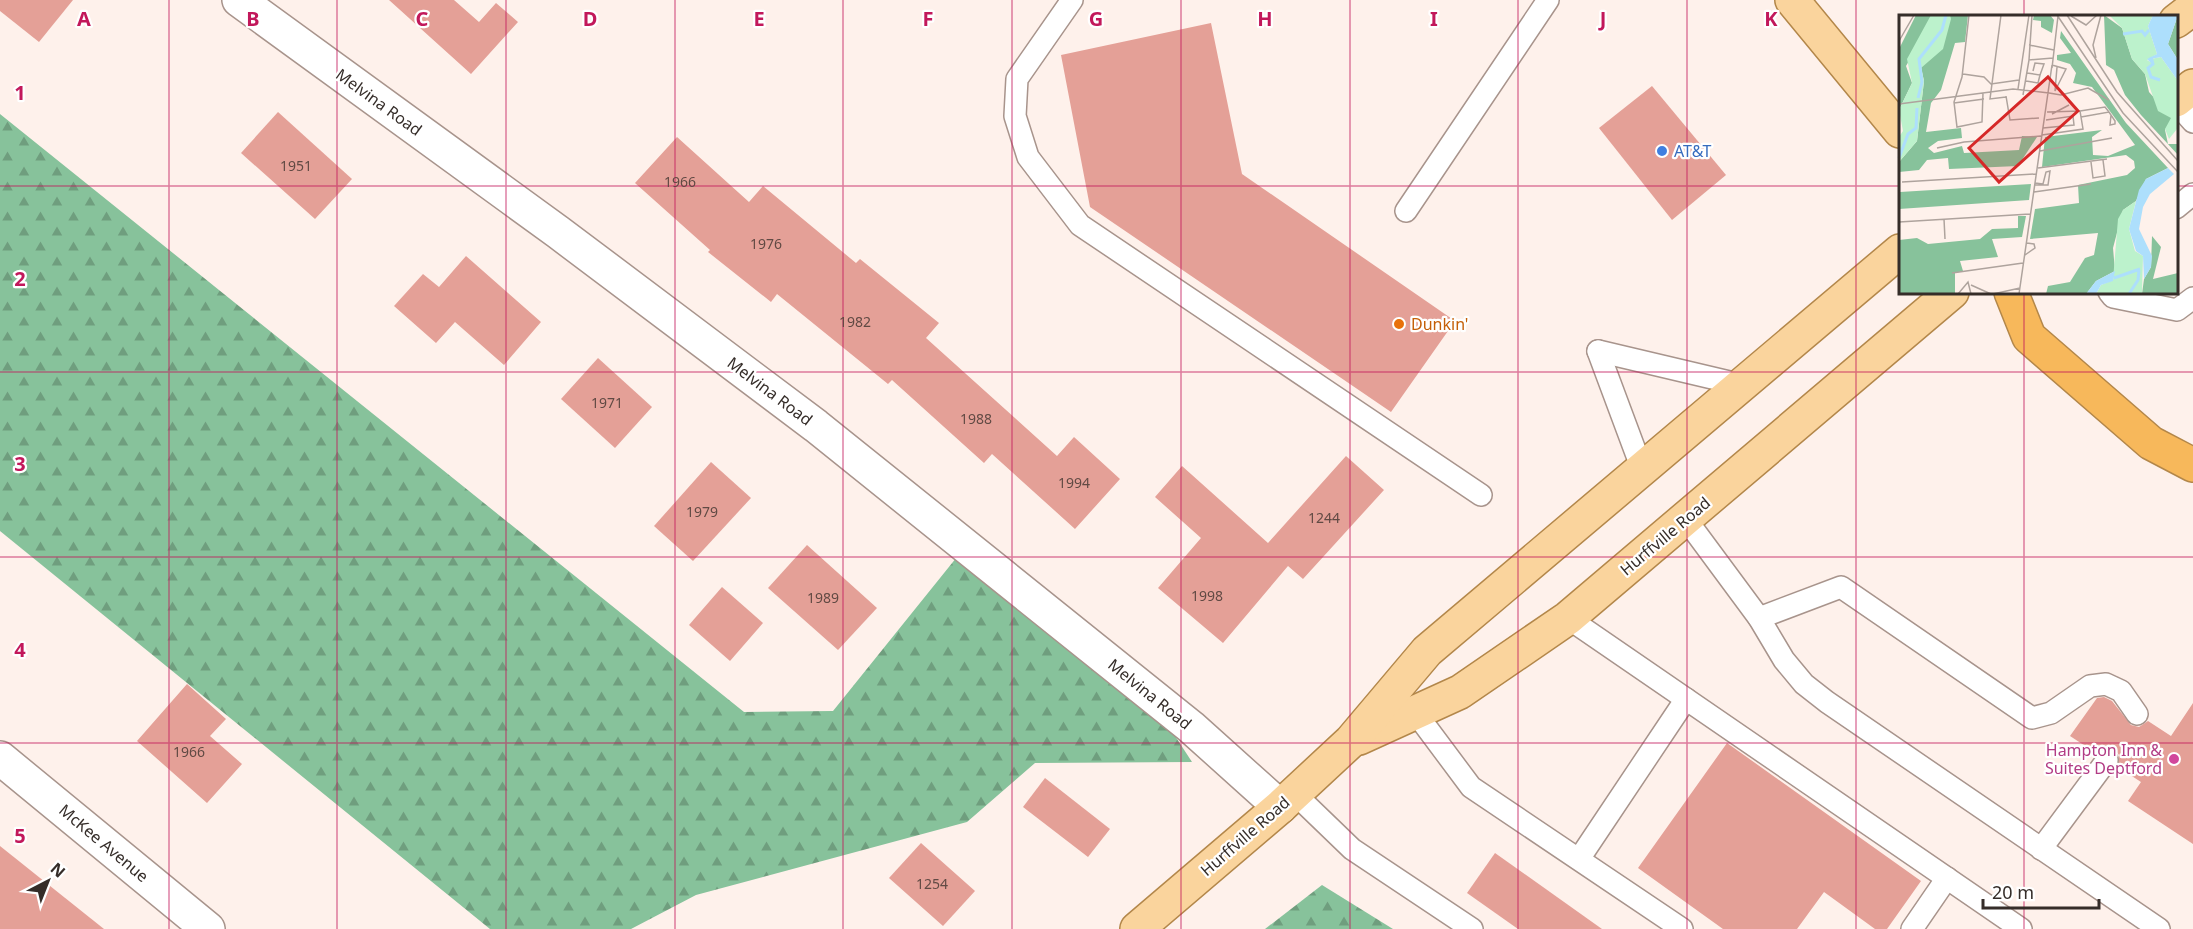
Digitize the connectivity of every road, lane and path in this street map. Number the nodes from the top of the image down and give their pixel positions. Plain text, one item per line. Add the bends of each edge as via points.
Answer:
1 (239, 0) edge
2 (1072, 0) edge
3 (1548, 0) edge
4 (1792, 0) edge
5 (2193, 8) edge
6 (2178, 19) edge
7 (2193, 86) edge
8 (2178, 100) edge
9 (2178, 104) edge
10 (2193, 122) edge
11 (1899, 130) edge
12 (2193, 194) edge
13 (2178, 206) edge
14 (1406, 211) dead end
15 (1899, 252) edge
16 (1950, 294) edge
17 (2012, 294) edge
18 (2111, 294) edge
19 (2193, 298) edge
20 (1742, 385) junction
21 (2193, 465) edge
22 (1642, 469) junction
23 (1481, 495) dead end
24 (1685, 518) junction
25 (1568, 618) junction
26 (1759, 618) junction
27 (1686, 699) junction
28 (1415, 712) junction
29 (2137, 714) dead end
30 (1352, 741) junction
31 (0, 758) edge
32 (2108, 760) dead end
33 (1288, 801) junction
34 (2041, 849) junction
35 (1579, 859) junction
36 (1947, 878) junction
37 (208, 929) edge
38 (1137, 929) edge
39 (1472, 929) edge
40 (1682, 929) edge
41 (1912, 929) edge
42 (2021, 929) edge
43 (2159, 929) edge

1 - 33 street, Melvina Road via 816,426
2 - 23 lane via 1017,79 1015,116 1028,157 1080,225
3 - 14 lane
4 - 11 main road
5 - 6 main road
7 - 8 main road
9 - 10 lane
12 - 13 lane
15 - 20 main road, Hurffville Road
16 - 24 main road, Hurffville Road
17 - 21 highway via 2029,337 2151,443
18 - 19 lane via 2177,310
20 - 22 main road, Hurffville Road
20 - 22 lane via 1598,351
22 - 30 main road, Hurffville Road via 1427,651
24 - 25 main road, Hurffville Road
24 - 26 lane
25 - 27 lane
25 - 28 main road, Hurffville Road via 1460,692
26 - 29 lane via 1841,587 2032,718 2051,713 2090,686 2106,684 2121,691
26 - 34 lane via 1784,660 1804,684
27 - 35 lane
27 - 36 lane
28 - 30 main road, Hurffville Road
28 - 35 lane via 1472,787
30 - 33 main road, Hurffville Road
31 - 37 street, McKee Avenue
32 - 34 lane
33 - 38 main road, Hurffville Road
33 - 39 lane
34 - 43 lane
35 - 40 lane
36 - 41 lane
36 - 42 lane

